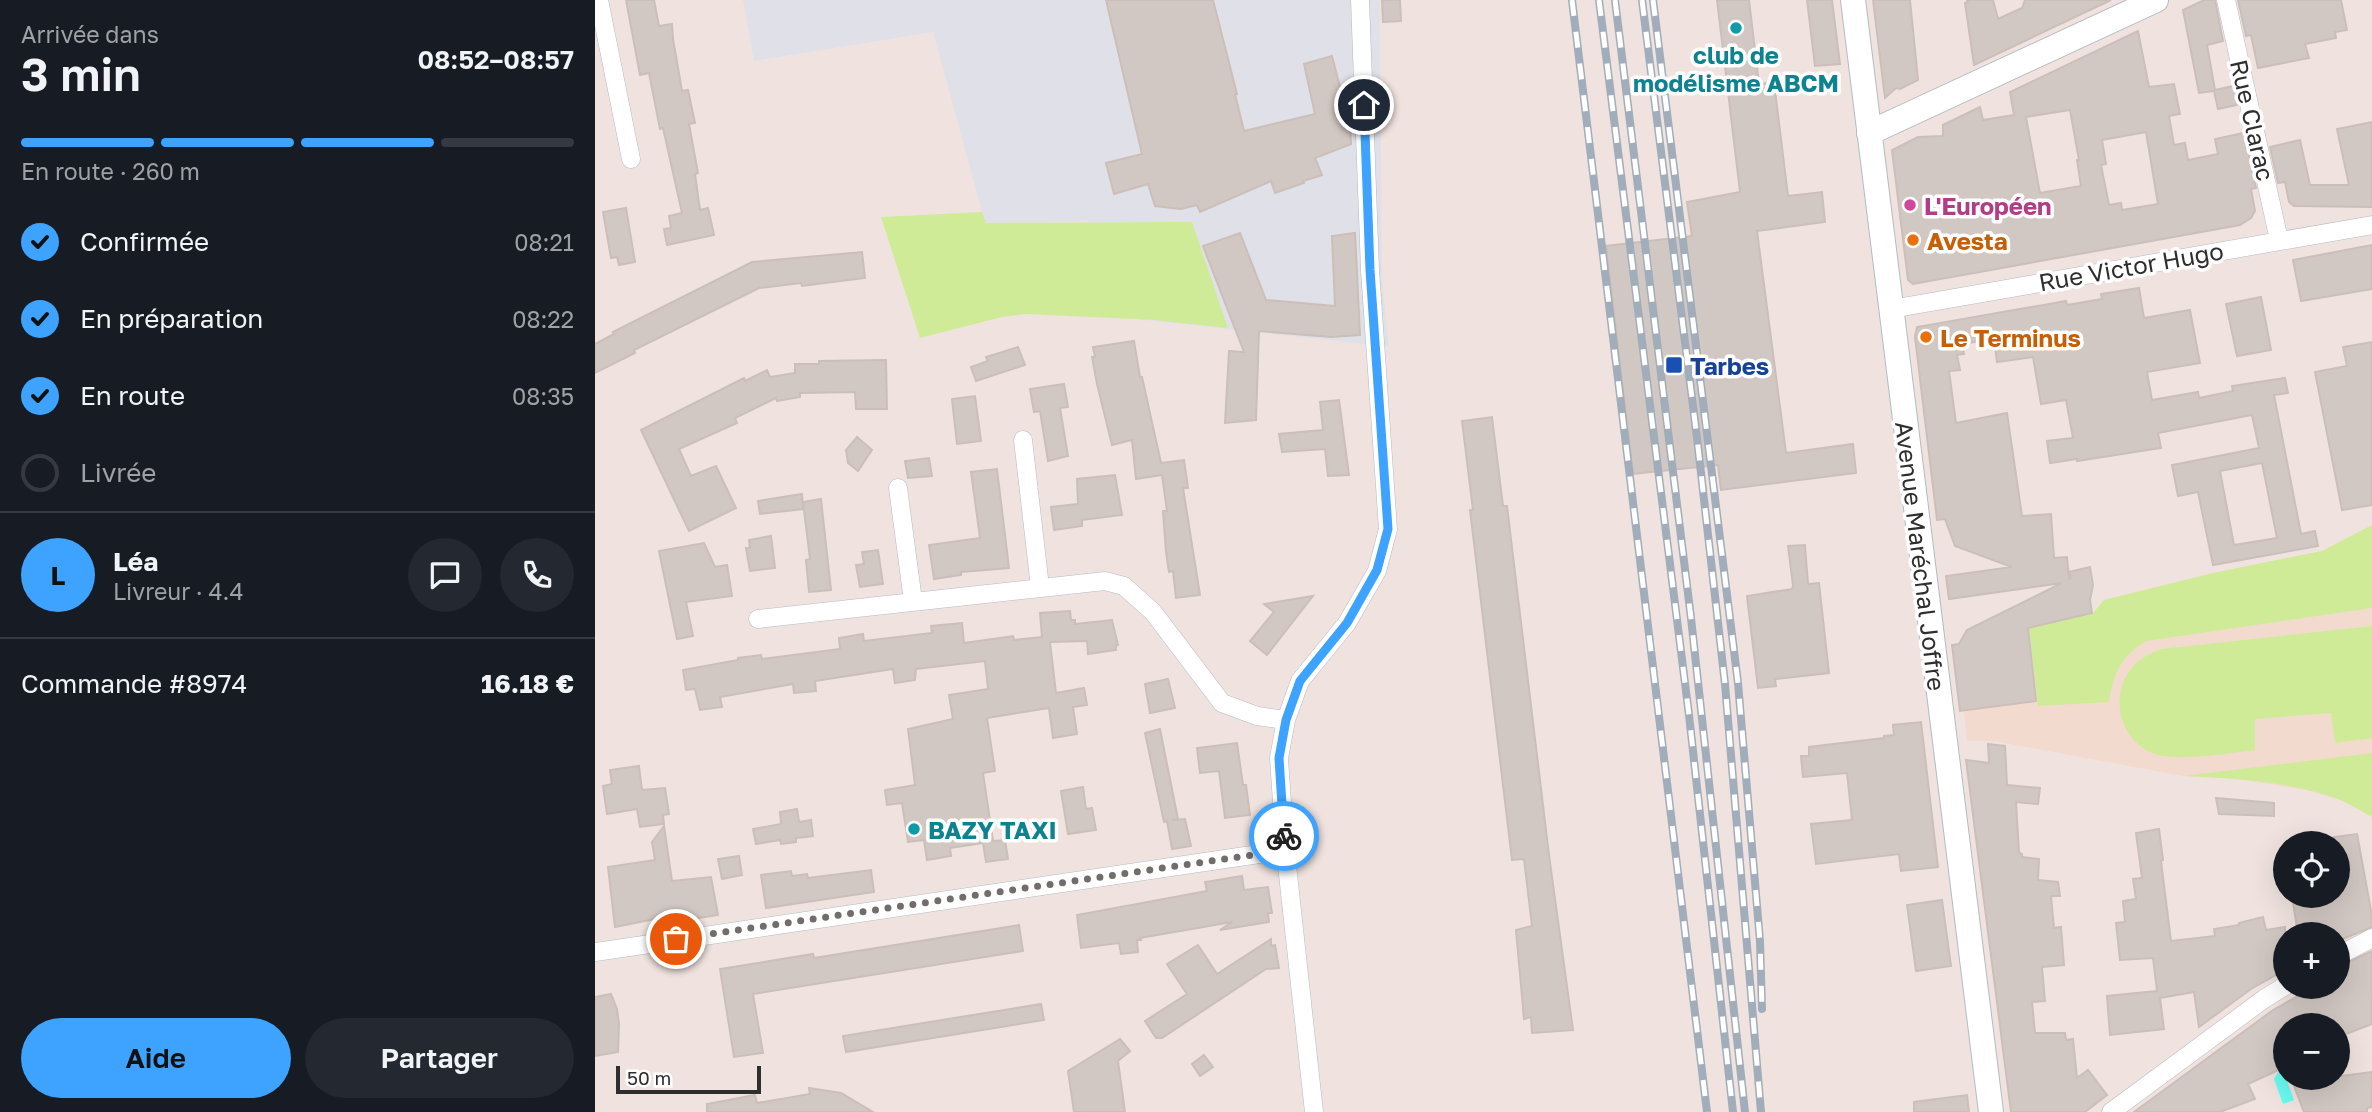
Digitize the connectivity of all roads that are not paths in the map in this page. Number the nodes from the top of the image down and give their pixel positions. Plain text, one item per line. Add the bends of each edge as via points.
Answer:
1 (599, 0) edge
2 (1360, 0) edge
3 (1853, 0) edge
4 (2156, 0) edge
5 (2226, 0) edge
6 (1869, 133) junction
7 (631, 159) dead end
8 (2372, 225) edge
9 (2279, 240) junction
10 (1891, 309) junction
11 (1023, 440) dead end
12 (898, 488) dead end
13 (1040, 587) junction
14 (913, 601) junction
15 (758, 619) dead end
16 (1286, 720) junction
17 (1285, 847) junction
18 (2372, 938) edge
19 (2350, 950) edge
20 (595, 952) edge
21 (2273, 993) edge
22 (1314, 1112) edge
23 (1991, 1112) edge
24 (2111, 1112) edge

1 - 7 street
2 - 16 street via 1370,270 1388,529 1377,570 1347,623 1300,681
3 - 6 main road, Avenue Maréchal Joffre
4 - 6 main road
5 - 9 street, Rue Clarac
6 - 10 main road, Avenue Maréchal Joffre
8 - 9 street, Rue Victor Hugo
9 - 10 street, Rue Victor Hugo
10 - 23 main road, Avenue Maréchal Joffre
11 - 13 street
12 - 14 street
13 - 14 street
13 - 16 street via 1105,581 1124,586 1153,612 1221,703
14 - 15 street
16 - 17 street via 1279,758
17 - 20 street
17 - 22 street
18 - 19 street
21 - 24 street

